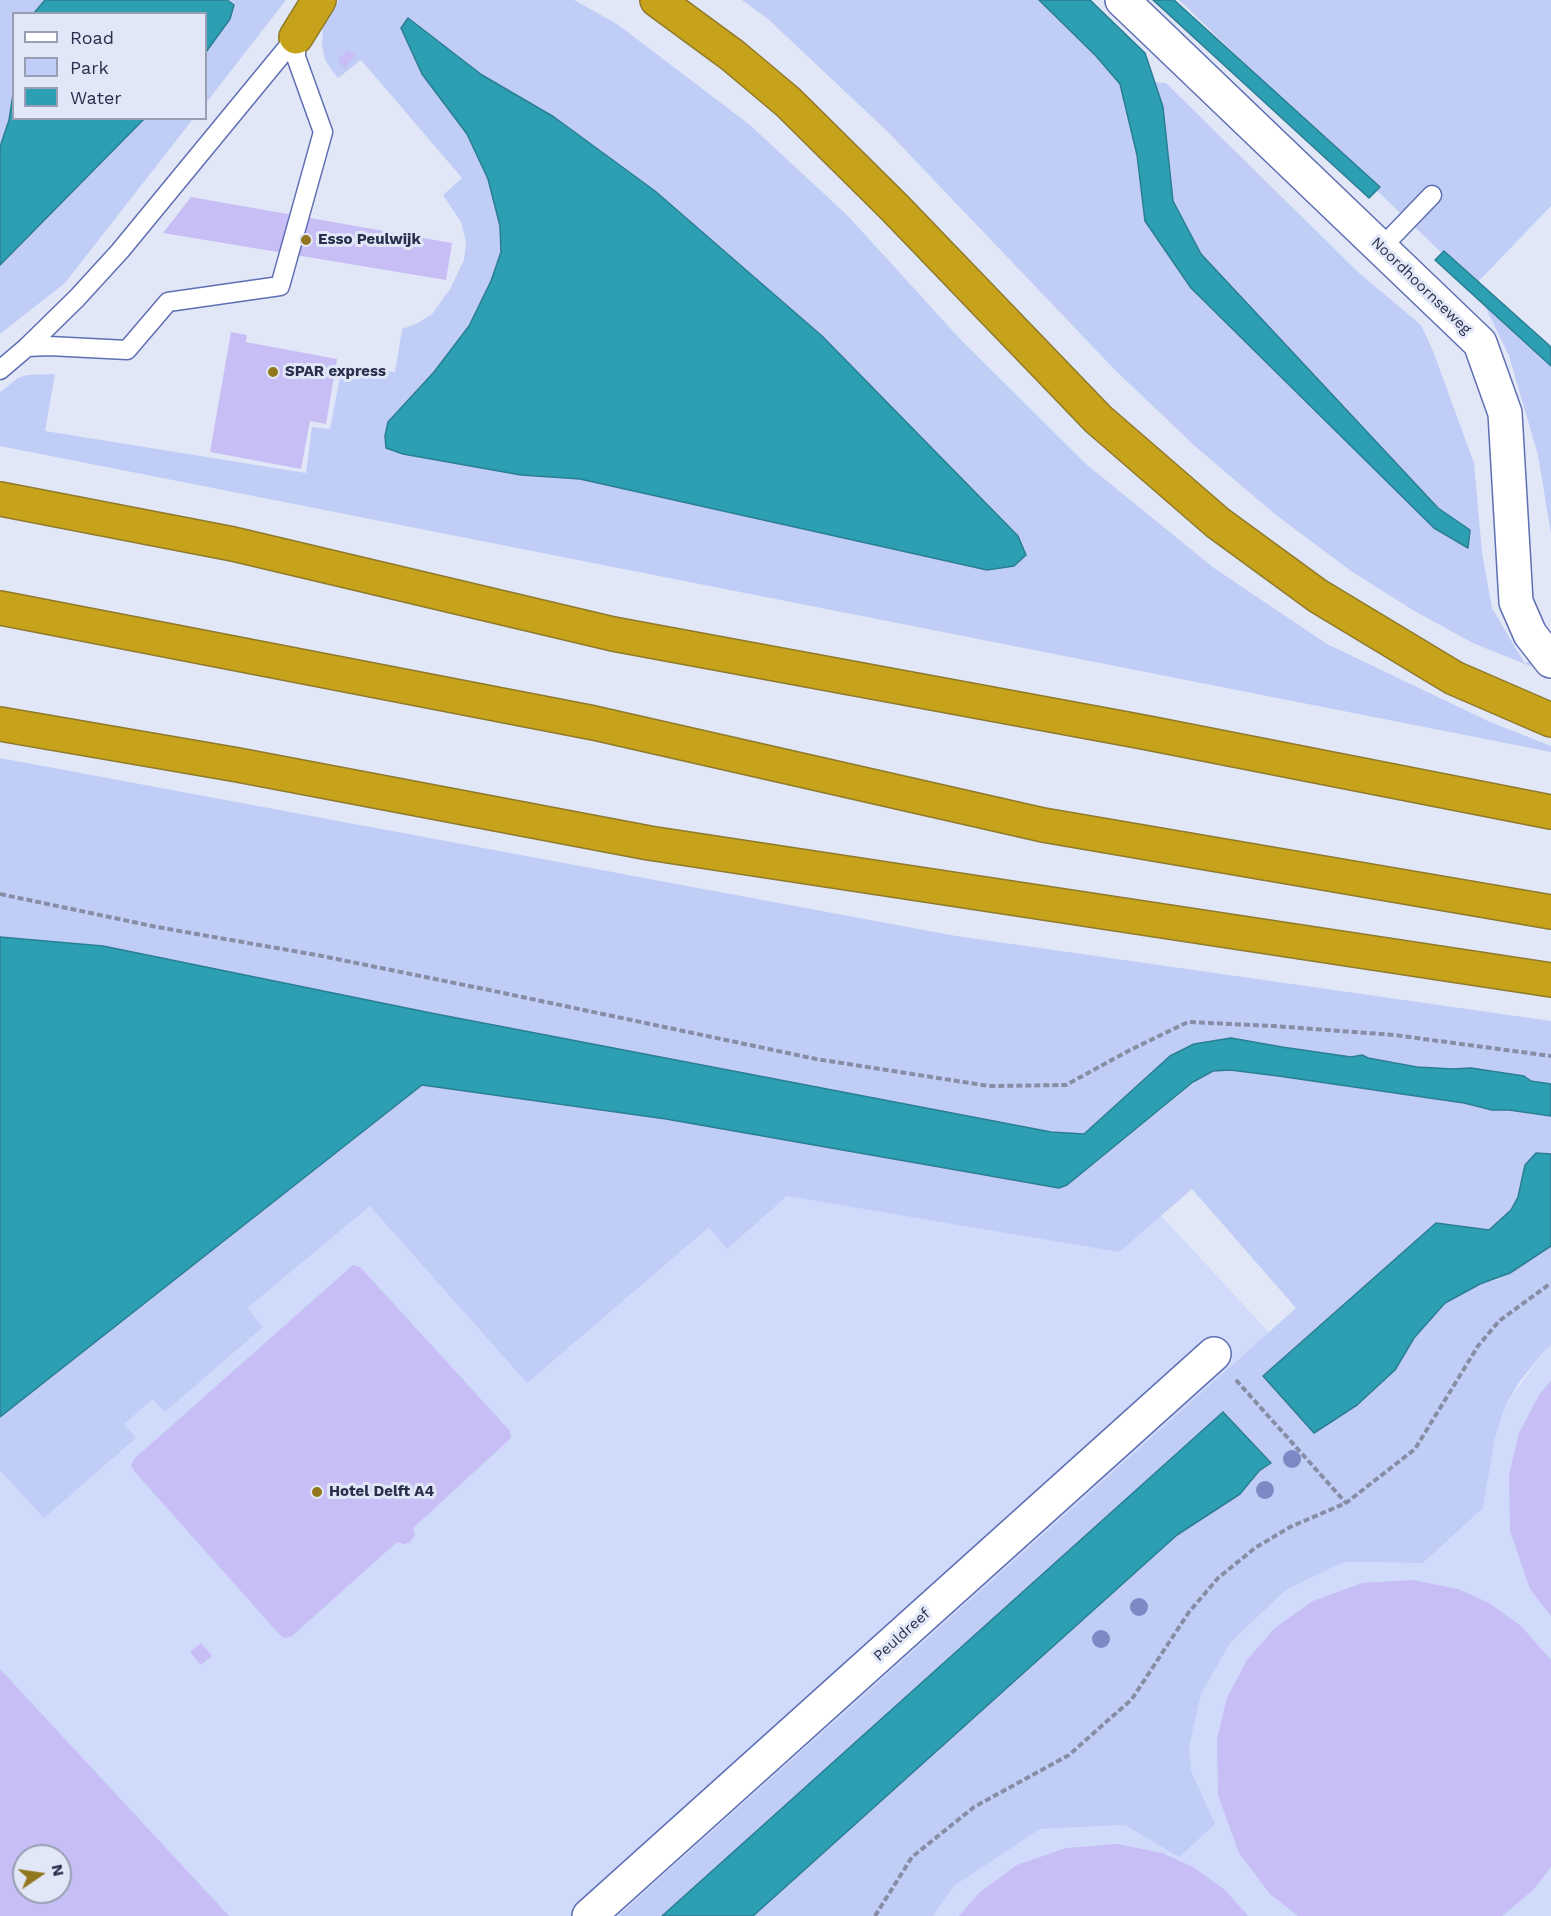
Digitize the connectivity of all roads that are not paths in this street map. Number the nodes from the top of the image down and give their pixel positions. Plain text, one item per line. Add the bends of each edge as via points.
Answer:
1 (319, 0) edge
2 (657, 0) edge
3 (1122, 0) edge
4 (296, 38) junction
5 (1432, 195) dead end
6 (1381, 248) junction
7 (27, 347) junction
8 (0, 370) edge
9 (0, 499) edge
10 (0, 608) edge
11 (1551, 661) edge
12 (1551, 720) edge
13 (0, 724) edge
14 (1551, 812) edge
15 (1551, 912) edge
16 (1551, 980) edge
17 (1214, 1354) road end
18 (589, 1916) edge

1 - 4 highway
2 - 12 highway via 788,102 1098,419 1218,523 1318,596 1433,666
3 - 6 street, Noordhoornseweg
4 - 7 lane via 120,251
4 - 7 lane via 296,57 323,132 280,286 168,302 127,350
5 - 6 lane
6 - 11 street, Noordhoornseweg via 1480,343 1504,412 1516,602 1530,634
7 - 8 lane
9 - 14 highway via 233,544 613,634
10 - 15 highway via 594,723 1043,825
13 - 16 highway via 649,843
17 - 18 street, Peuldreef

